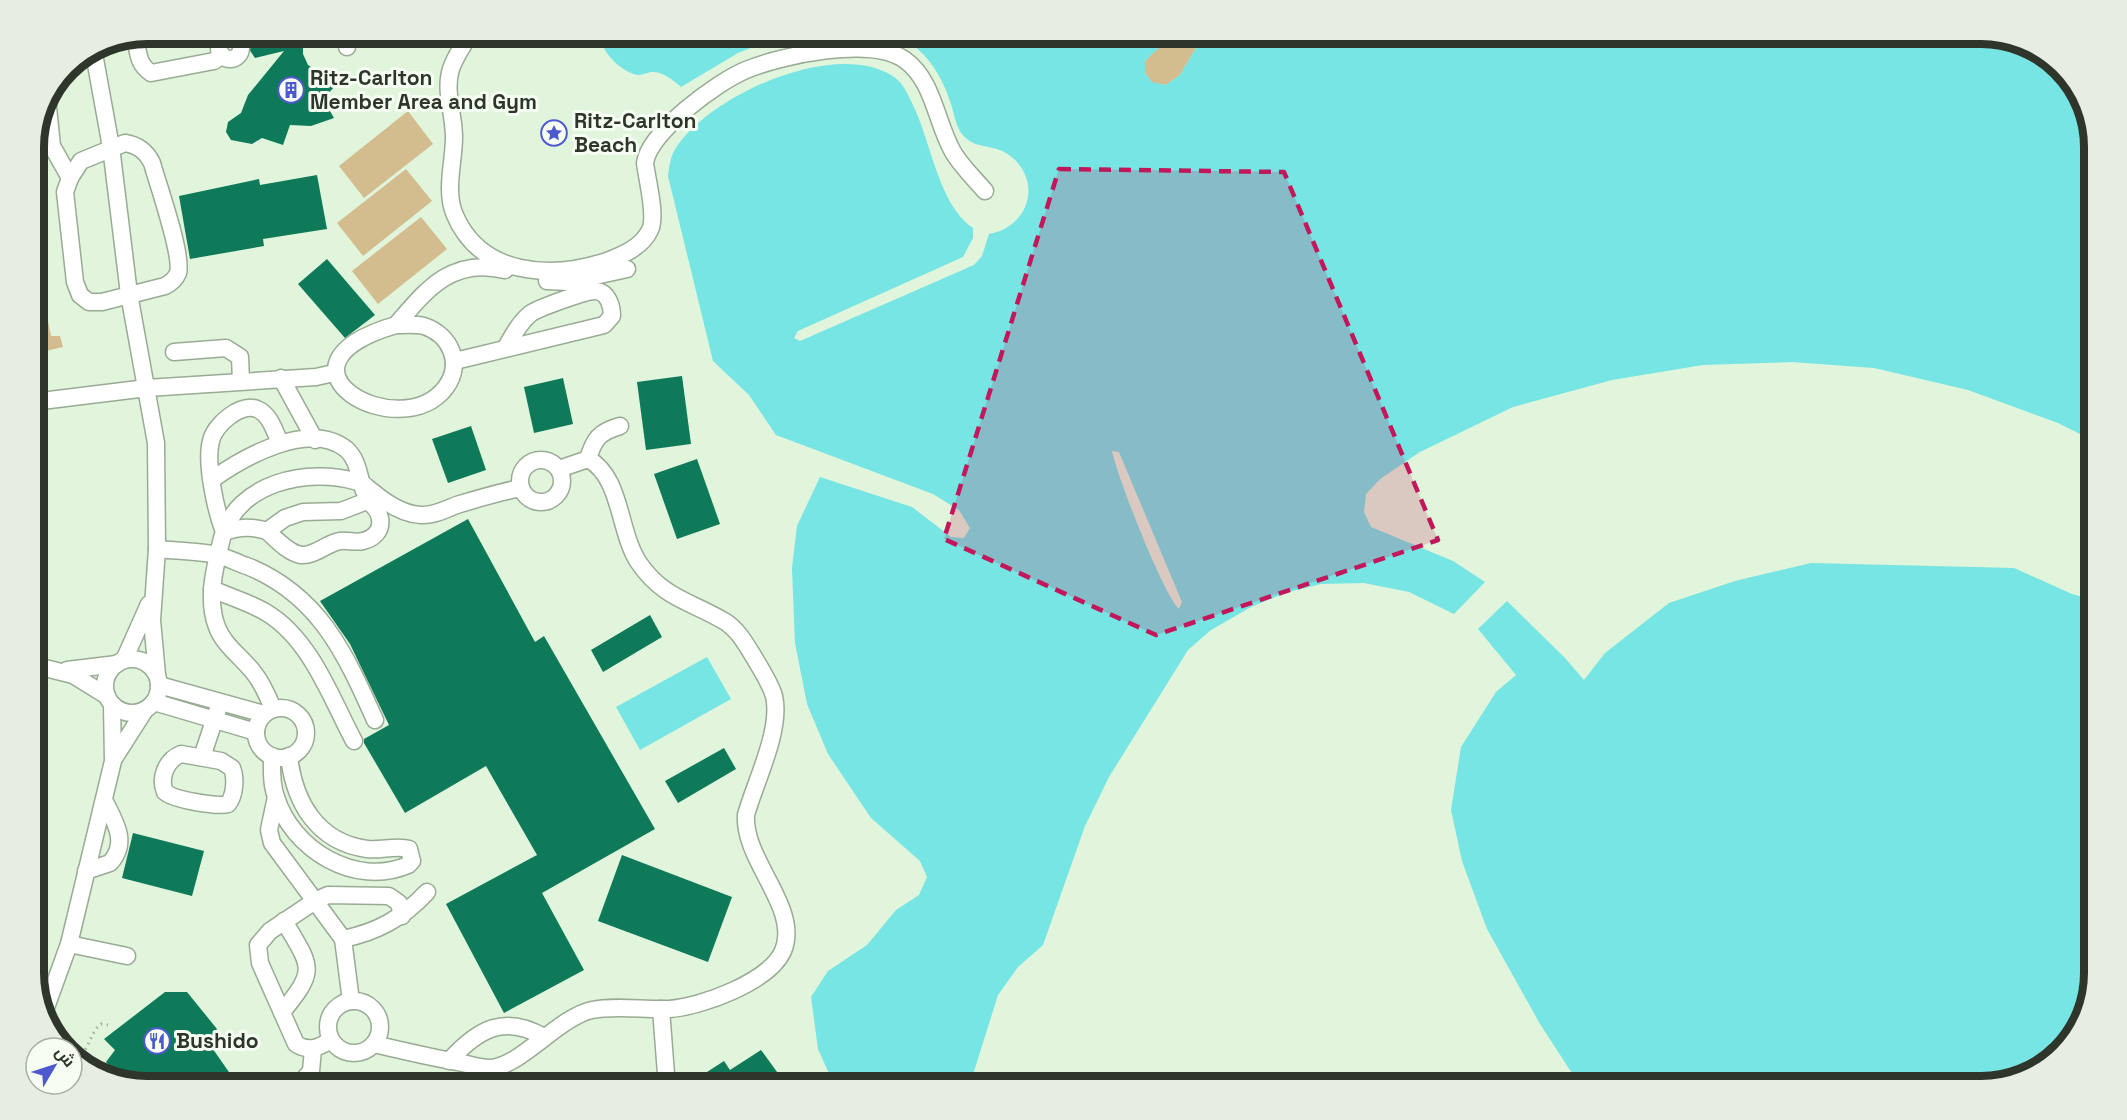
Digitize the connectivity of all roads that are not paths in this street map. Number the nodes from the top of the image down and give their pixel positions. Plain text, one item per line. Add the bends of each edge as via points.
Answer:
1 (223, 44) edge
2 (464, 44) edge
3 (137, 45) edge
4 (95, 57) edge
5 (49, 115) edge
6 (111, 147) junction
7 (70, 178) junction
8 (985, 190) dead end
9 (489, 261) junction
10 (604, 268) junction
11 (627, 269) dead end
12 (129, 294) junction
13 (396, 325) junction
14 (505, 349) junction
15 (174, 352) dead end
16 (455, 361) junction
17 (334, 373) junction
18 (282, 378) junction
19 (241, 381) junction
20 (147, 388) junction
21 (44, 401) edge
22 (620, 426) dead end
23 (315, 440) junction
24 (280, 443) junction
25 (588, 459) junction
26 (559, 469) junction
27 (213, 479) junction
28 (361, 482) junction
29 (522, 488) junction
30 (367, 501) junction
31 (341, 511) junction
32 (267, 531) junction
33 (224, 532) junction
34 (340, 541) junction
35 (157, 549) junction
36 (218, 555) junction
37 (212, 589) junction
38 (152, 595) junction
39 (120, 662) junction
40 (44, 667) edge
41 (60, 671) junction
42 (158, 680) junction
43 (110, 700) junction
44 (149, 706) junction
45 (217, 710) junction
46 (269, 712) junction
47 (375, 720) dead end
48 (256, 732) junction
49 (354, 741) dead end
50 (272, 756) junction
51 (289, 756) junction
52 (202, 757) dead end
53 (113, 761) junction
54 (276, 797) junction
55 (104, 800) junction
56 (86, 871) junction
57 (427, 892) dead end
58 (315, 901) junction
59 (402, 916) junction
60 (284, 921) junction
61 (343, 939) junction
62 (69, 944) junction
63 (127, 956) dead end
64 (351, 1000) junction
65 (48, 1002) edge
66 (662, 1009) junction
67 (282, 1012) junction
68 (544, 1037) junction
69 (331, 1040) junction
70 (374, 1044) junction
71 (313, 1049) junction
72 (449, 1061) junction
73 (307, 1076) edge
74 (666, 1076) edge

1 - 3 lane via 214,61 151,73 140,61
2 - 9 lane via 449,77 454,127 450,190 454,213
4 - 6 lane
5 - 7 lane via 52,146
6 - 7 lane via 81,161
6 - 12 lane
6 - 12 lane via 133,144 148,154 177,257 178,273 173,282
7 - 12 lane via 65,192 75,282 80,295 89,302
8 - 10 lane via 954,154 929,93 905,60 875,50 799,55 743,71 658,134 645,163 653,221 650,231 630,251
9 - 10 lane via 552,282 568,282
9 - 13 lane via 440,279
10 - 11 lane
12 - 20 lane
13 - 16 lane via 421,325 436,331 449,345
13 - 17 lane via 346,349 336,362
14 - 14 lane via 604,325 612,316 612,306 605,295 596,291 539,308 519,327
14 - 16 lane
15 - 19 lane via 226,348 240,357
16 - 17 lane via 455,373 444,390 409,408 367,404 342,387
17 - 18 lane
18 - 19 lane
18 - 23 lane
19 - 20 lane
20 - 21 lane
20 - 35 lane via 156,443
22 - 25 lane via 596,437
23 - 24 lane
23 - 28 lane via 329,441 345,449 354,459
24 - 27 lane via 238,461
24 - 27 lane via 272,424 258,409 248,408 216,427 209,453
25 - 26 lane
25 - 66 lane via 599,465 607,477 625,538 648,576 672,597 726,622 737,632 769,682 776,711 745,826 748,841 784,916 783,951 762,976 715,998
26 - 29 lane via 550,461 537,460 527,465 521,476
26 - 29 lane via 561,489 555,497 536,501 527,497
27 - 33 lane via 214,504
28 - 29 lane via 406,513 422,515
28 - 30 lane
28 - 33 lane via 312,476 269,486 233,514
30 - 31 lane
30 - 34 lane via 381,517 380,528 362,542
31 - 32 lane via 303,512 285,518
31 - 34 lane via 336,523
32 - 33 lane via 254,526
32 - 34 lane via 299,555
33 - 36 lane
35 - 36 lane
35 - 38 lane
36 - 37 lane
36 - 47 lane via 261,572 294,593 324,622 348,659
37 - 46 lane via 217,629 255,674
37 - 49 lane via 267,613 291,632 310,658
38 - 39 lane
38 - 42 lane
39 - 41 lane
39 - 42 lane via 143,661
39 - 43 lane via 106,678
40 - 41 lane
41 - 43 lane via 85,681
42 - 44 lane
42 - 45 lane
43 - 44 lane via 128,713
43 - 53 lane
44 - 45 lane
44 - 53 lane
45 - 46 lane
45 - 48 lane
45 - 52 lane
46 - 48 lane
46 - 51 lane via 294,711 305,728 301,748
48 - 50 lane via 259,744
50 - 51 lane
50 - 54 lane
51 - 54 lane via 296,795 314,822 345,844 366,849 409,849 412,861 403,868 365,870 328,860 299,838
53 - 55 lane
54 - 58 lane via 270,824 272,843
55 - 56 lane
55 - 56 lane via 121,845 110,863
56 - 62 lane
57 - 59 lane
58 - 59 lane via 335,894 389,896 399,903
58 - 60 lane
58 - 61 lane
59 - 61 lane via 384,927
60 - 67 lane via 303,954 308,974 305,984
60 - 67 lane via 263,937 257,954
61 - 64 lane
62 - 63 lane
62 - 65 lane
64 - 69 lane via 338,1005 330,1015 327,1028
64 - 70 lane via 368,1006 379,1021 380,1033
66 - 68 lane via 586,1011
66 - 74 lane
67 - 71 lane via 296,1044
68 - 72 lane via 490,1068
68 - 72 lane via 516,1025 494,1027 477,1035
69 - 70 lane via 339,1050 352,1054 364,1052
69 - 71 lane
70 - 72 lane
71 - 73 lane via 311,1071

